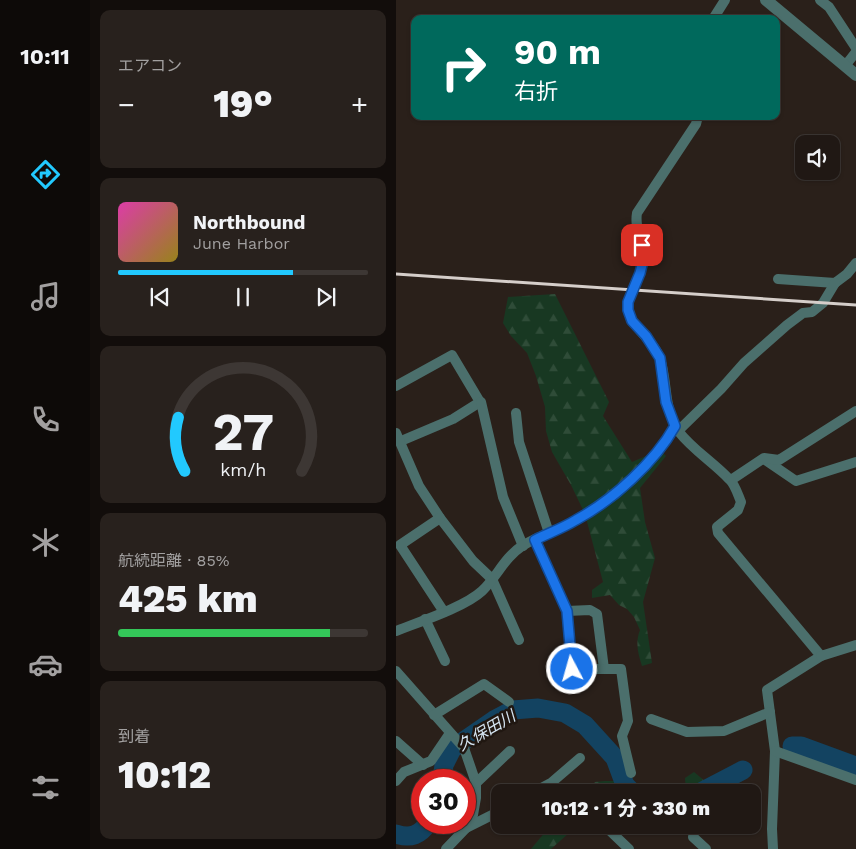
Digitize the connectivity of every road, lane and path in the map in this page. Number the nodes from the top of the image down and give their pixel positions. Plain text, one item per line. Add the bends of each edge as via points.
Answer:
1 (725, 0) edge
2 (820, 0) edge
3 (769, 1) edge
4 (716, 15) edge
5 (856, 48) edge
6 (856, 52) edge
7 (845, 66) junction
8 (856, 75) edge
9 (697, 120) edge
10 (856, 263) edge
11 (778, 279) dead end
12 (835, 283) junction
13 (396, 386) edge
14 (481, 402) junction
15 (856, 411) edge
16 (516, 413) dead end
17 (677, 428) junction
18 (398, 437) edge
19 (764, 458) junction
20 (856, 462) edge
21 (731, 480) junction
22 (440, 518) junction
23 (549, 533) junction
24 (535, 540) junction
25 (523, 546) junction
26 (492, 579) junction
27 (567, 611) junction
28 (444, 612) junction
29 (425, 619) junction
30 (396, 631) edge
31 (520, 640) dead end
32 (856, 645) edge
33 (821, 656) junction
34 (445, 661) dead end
35 (604, 670) junction
36 (396, 671) edge
37 (509, 702) dead end
38 (770, 712) junction
39 (434, 715) junction
40 (651, 718) dead end
41 (453, 735) junction
42 (396, 741) edge
43 (510, 751) dead end
44 (775, 751) junction
45 (580, 758) dead end
46 (423, 765) junction
47 (471, 769) edge
48 (631, 773) dead end
49 (396, 780) edge
50 (856, 780) edge
51 (476, 783) edge
52 (549, 784) edge
53 (491, 816) edge
54 (476, 823) edge
55 (460, 834) edge
56 (614, 834) edge
57 (692, 837) dead end
58 (446, 849) edge
59 (629, 849) edge
60 (706, 849) edge
61 (773, 849) edge

1 - 4 street
2 - 5 street
3 - 7 street
6 - 7 street
7 - 8 street
9 - 17 street via 637,213 635,223 643,261 628,302 632,321 660,358 666,402
10 - 12 street
11 - 12 street
12 - 17 street via 823,303 812,312 803,313 744,363 721,389
13 - 14 street via 452,355
14 - 18 street via 454,419
14 - 25 street via 503,497
15 - 19 street via 779,460
16 - 23 street via 519,442
17 - 21 street via 691,445
17 - 23 street via 627,483 577,520
18 - 22 street via 419,486
19 - 20 street via 796,480
19 - 21 street
21 - 33 street via 741,502 738,510 717,527 718,533
22 - 26 street via 473,561
22 - 28 street via 400,545
23 - 24 street
24 - 25 street
24 - 27 street
25 - 26 street via 506,560
26 - 28 street via 472,600
26 - 31 street
27 - 35 street via 590,610 596,614
27 - 35 street via 572,669
28 - 29 street
29 - 30 street
29 - 34 street
32 - 33 street
33 - 38 street via 766,690
35 - 48 street via 621,668 628,722 622,736
36 - 39 street
37 - 39 street via 484,684
38 - 40 street via 724,731 687,732
38 - 44 street
39 - 41 street
41 - 46 street via 431,761
41 - 47 street via 464,748
42 - 46 street
43 - 51 street
44 - 50 street
44 - 61 street
45 - 52 street
46 - 49 street via 404,772
53 - 54 street
55 - 58 street
56 - 59 street
57 - 60 street

